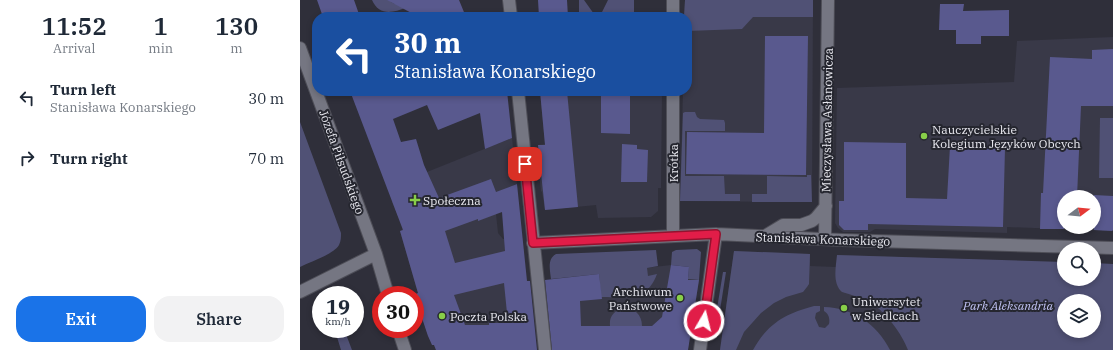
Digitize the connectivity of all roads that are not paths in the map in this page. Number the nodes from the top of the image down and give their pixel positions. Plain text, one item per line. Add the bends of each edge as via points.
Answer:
1 (509, 0) edge
2 (673, 0) edge
3 (828, 0) edge
4 (510, 12) edge
5 (673, 12) edge
6 (300, 48) edge
7 (312, 81) edge
8 (318, 96) edge
9 (518, 96) edge
10 (673, 96) edge
11 (826, 206) junction
12 (716, 234) junction
13 (673, 236) junction
14 (765, 236) junction
15 (825, 240) junction
16 (533, 243) junction
17 (1113, 248) edge
18 (376, 254) junction
19 (385, 286) edge
20 (300, 292) edge
21 (401, 338) edge
22 (405, 350) edge
23 (545, 350) edge
24 (700, 350) edge

1 - 4 street
2 - 5 street
3 - 11 street, Mieczysława Asłanowicza
6 - 7 street, Józefa Piłsudskiego
8 - 18 street, Józefa Piłsudskiego
9 - 16 street
10 - 13 street, Krótka
11 - 14 street via 812,221 801,225 783,225
11 - 15 street, Mieczysława Asłanowicza
12 - 13 street, Stanisława Konarskiego
12 - 14 street, Stanisława Konarskiego
12 - 24 street
13 - 16 street, Stanisława Konarskiego
14 - 15 street, Stanisława Konarskiego
15 - 17 street, Stanisława Konarskiego
16 - 23 street
18 - 19 street, Józefa Piłsudskiego
18 - 20 street
21 - 22 street

